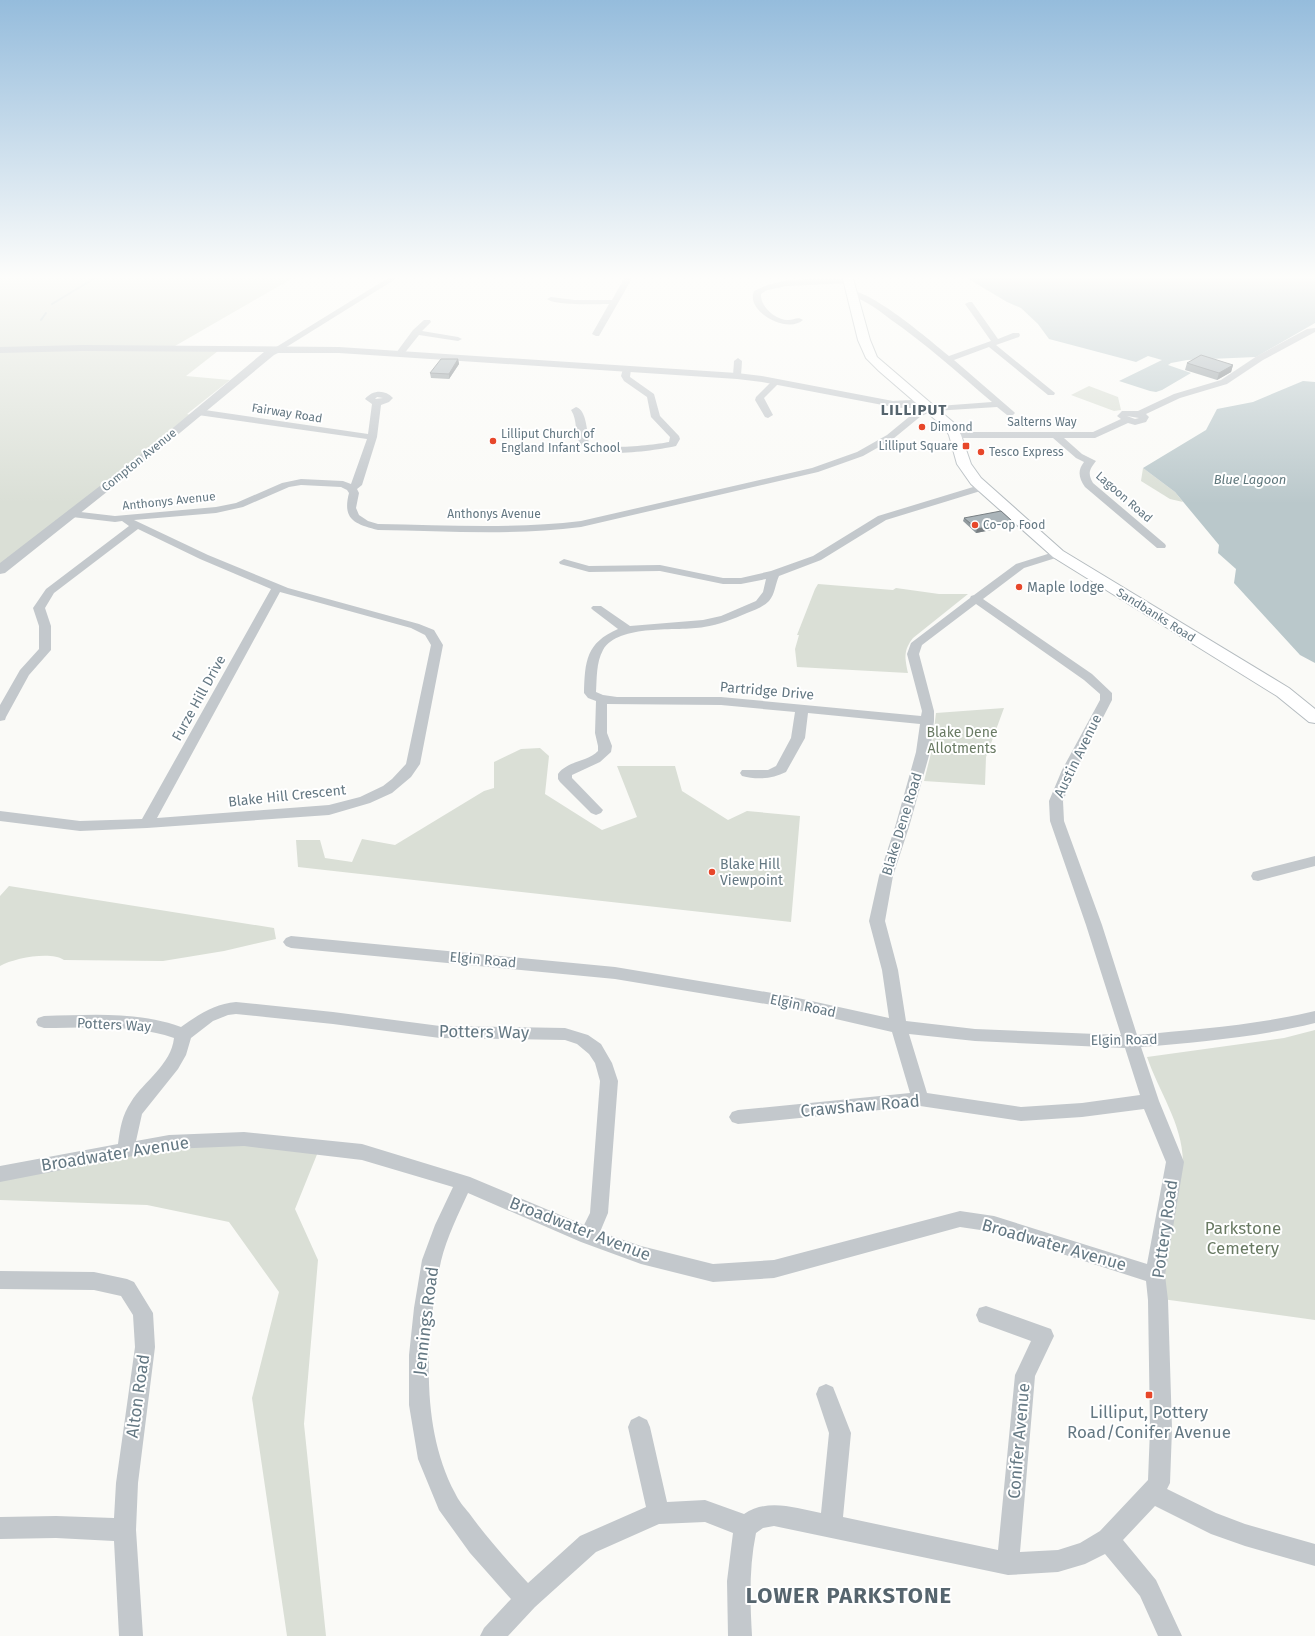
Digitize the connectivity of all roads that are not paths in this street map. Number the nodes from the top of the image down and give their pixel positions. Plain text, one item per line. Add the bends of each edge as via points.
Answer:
1 (273, 351) edge
2 (366, 351) edge
3 (869, 351) edge
4 (939, 351) edge
5 (970, 351) edge
6 (1003, 351) edge
7 (1273, 351) edge
8 (400, 353) joint
9 (948, 359) junction
10 (738, 361) dead end
11 (627, 369) junction
12 (737, 376) junction
13 (776, 382) junction
14 (1051, 393) dead end
15 (377, 402) dead end
16 (999, 404) junction
17 (927, 407) junction
18 (576, 410) dead end
19 (198, 412) junction
20 (1010, 413) dead end
21 (768, 415) dead end
22 (955, 435) junction
23 (1055, 435) junction
24 (372, 437) junction
25 (982, 487) junction
26 (351, 488) junction
27 (72, 514) junction
28 (132, 522) junction
29 (1161, 546) dead end
30 (1058, 554) junction
31 (564, 562) dead end
32 (0, 570) edge
33 (774, 574) junction
34 (278, 588) junction
35 (975, 598) junction
36 (597, 608) dead end
37 (628, 630) junction
38 (603, 699) junction
39 (802, 708) junction
40 (0, 717) edge
41 (1315, 718) edge
42 (928, 721) junction
43 (748, 773) dead end
44 (596, 810) dead end
45 (0, 816) edge
46 (147, 823) junction
47 (1315, 861) edge
48 (1258, 876) dead end
49 (291, 942) dead end
50 (1315, 1017) edge
51 (44, 1022) dead end
52 (899, 1027) junction
53 (183, 1035) junction
54 (1132, 1042) junction
55 (920, 1099) junction
56 (1150, 1101) junction
57 (738, 1117) dead end
58 (126, 1150) junction
59 (0, 1174) edge
60 (464, 1183) junction
61 (588, 1236) junction
62 (1155, 1274) junction
63 (0, 1280) edge
64 (986, 1315) dead end
65 (826, 1394) dead end
66 (639, 1427) dead end
67 (1152, 1493) junction
68 (658, 1513) junction
69 (746, 1526) junction
70 (831, 1526) junction
71 (0, 1528) edge
72 (125, 1530) junction
73 (1108, 1539) junction
74 (1315, 1555) edge
75 (1008, 1564) junction
76 (527, 1598) junction
77 (131, 1636) edge
78 (492, 1636) edge
79 (740, 1636) edge
80 (1170, 1636) edge

1 - 19 street, Compton Avenue
2 - 8 street
3 - 17 main road, Sandbanks Road via 883,370
4 - 9 street
5 - 9 street
6 - 14 street
7 - 23 street, Salterns Way via 1224,382 1178,396 1139,414 1123,414 1127,420 1095,434
8 - 11 street
9 - 16 street
10 - 12 street
11 - 12 street
11 - 18 street via 627,379 651,396 656,417 674,436 673,444 601,450 591,448 584,443
12 - 13 street
13 - 17 street via 899,405
13 - 21 street via 760,398
15 - 24 street
16 - 17 street
16 - 20 street
17 - 22 main road, Sandbanks Road via 947,424
17 - 26 street, Anthonys Avenue via 876,446 816,470 581,524 499,529 378,527 360,522 354,516 351,507 354,493
19 - 24 street, Fairway Road
19 - 27 street, Compton Avenue
22 - 23 street, Salterns Way
22 - 25 main road, Sandbanks Road via 964,464
23 - 29 street, Lagoon Road via 1079,456 1091,461 1086,465 1084,480
24 - 26 street via 357,485
25 - 30 main road, Sandbanks Road
25 - 33 street via 882,518 818,558
26 - 28 street, Anthonys Avenue via 335,483 301,482 286,485 228,508
27 - 28 street, Anthonys Avenue
27 - 32 street, Compton Avenue
28 - 34 street, Blake Hill Crescent via 204,557
28 - 40 street via 130,530 50,591 38,608 45,626 45,650 24,674
30 - 35 street, Blake Dene Road via 1020,566
30 - 41 main road, Sandbanks Road via 1283,692
31 - 33 street via 599,570 660,568 723,581
33 - 37 street via 769,594 765,599 716,621
34 - 46 street, Furze Hill Drive
34 - 46 street, Blake Hill Crescent via 365,611 430,633 437,645 413,764 407,774 386,791 354,805 309,812
35 - 42 street, Blake Dene Road via 921,640 915,649
35 - 54 street, Austin Avenue via 1088,677 1106,693 1106,700 1069,770 1056,801 1056,821 1094,925
36 - 37 street
37 - 38 street via 605,638 593,657 589,675 590,693
38 - 39 street, Partridge Drive via 721,702
38 - 44 street via 600,733 605,746 604,752 565,774 565,778
39 - 42 street, Partridge Drive
39 - 43 street via 798,738 781,769 768,774
42 - 52 street, Blake Dene Road via 923,752 886,876 877,920 890,970
45 - 46 street, Blake Hill Crescent via 80,826
47 - 48 street
49 - 52 street, Elgin Road via 615,973 784,1001
50 - 54 street, Elgin Road via 1286,1024
51 - 53 street, Potters Way via 156,1027 174,1030
52 - 54 street, Elgin Road via 975,1035
52 - 55 street, Blake Dene Road
53 - 58 street via 183,1043 176,1056 136,1108
53 - 61 street, Potters Way via 207,1017 226,1009 236,1008 440,1032 578,1036 595,1047 606,1066 609,1081 599,1212
54 - 56 street, Pottery Road
55 - 56 street, Crawshaw Road via 1021,1114 1082,1110
55 - 57 street, Crawshaw Road
56 - 62 street, Pottery Road via 1175,1162
58 - 59 street, Broadwater Avenue
58 - 60 street, Broadwater Avenue via 169,1142 244,1139 276,1142 362,1152
60 - 61 street, Broadwater Avenue
60 - 76 street, Jennings Road via 444,1225 432,1260 418,1355 418,1405 429,1459 447,1502 478,1545
61 - 62 street, Broadwater Avenue via 641,1255 713,1273 774,1269 960,1219 994,1224
62 - 67 street, Pottery Road via 1161,1429 1159,1483
63 - 72 street, Alton Road via 94,1281 127,1288 143,1313 145,1347 127,1483
64 - 75 street, Conifer Avenue via 1044,1336 1025,1375
65 - 70 street via 840,1433
66 - 68 street
67 - 73 street, Pottery Road
67 - 74 street via 1211,1523
68 - 69 street via 705,1511
68 - 76 street via 588,1544
69 - 70 street via 759,1517 774,1515
69 - 79 street via 740,1550
70 - 75 street
71 - 72 street
72 - 77 street, Alton Road
73 - 75 street via 1085,1553 1058,1561
73 - 80 street via 1148,1588
76 - 78 street

